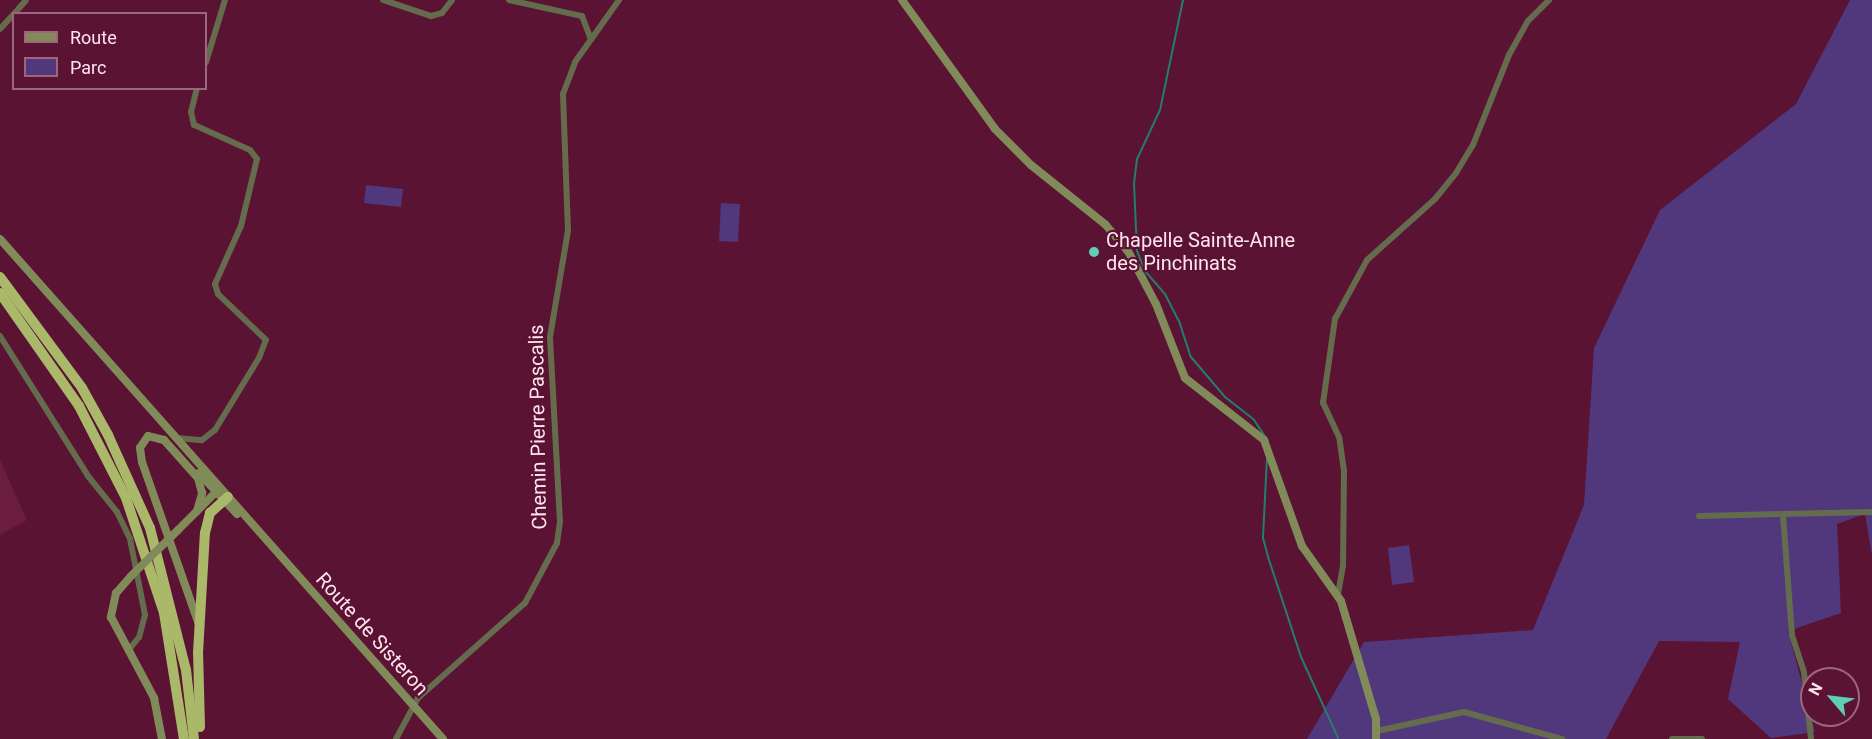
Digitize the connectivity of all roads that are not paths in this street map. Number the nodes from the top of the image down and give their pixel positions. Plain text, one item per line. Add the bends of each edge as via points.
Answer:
1 (26, 0) edge
2 (225, 0) edge
3 (383, 0) edge
4 (452, 0) edge
5 (509, 0) edge
6 (619, 0) edge
7 (902, 0) edge
8 (1550, 0) edge
9 (16, 12) edge
10 (12, 16) edge
11 (0, 29) edge
12 (591, 39) junction
13 (207, 59) edge
14 (196, 90) edge
15 (0, 239) edge
16 (0, 277) edge
17 (0, 294) edge
18 (0, 336) edge
19 (140, 399) junction
20 (177, 438) junction
21 (222, 495) junction
22 (197, 510) junction
23 (1872, 512) edge
24 (1783, 514) junction
25 (1699, 516) dead end
26 (1338, 594) junction
27 (199, 626) junction
28 (128, 651) junction
29 (412, 705) junction
30 (1377, 735) edge
31 (162, 739) edge
32 (184, 739) edge
33 (194, 739) edge
34 (201, 739) edge
35 (396, 739) edge
36 (443, 739) edge
37 (1562, 739) edge
38 (1672, 739) edge
39 (1702, 739) edge
40 (1811, 739) edge

1 - 9 street
2 - 13 street
3 - 4 street via 431,16 442,14
5 - 12 street via 582,16
6 - 12 street, Chemin Pierre Pascalis
7 - 26 street via 995,129 1031,165 1105,224 1128,251 1156,304 1185,378 1266,444 1302,546
8 - 26 street via 1528,21 1509,55 1473,145 1456,173 1435,199 1367,260 1335,319 1323,404 1340,437 1344,471 1344,556
10 - 11 street
12 - 29 street, Chemin Pierre Pascalis via 568,75 563,94 569,208 550,337 560,522 557,543 525,603
14 - 20 street via 191,112 194,125 250,150 257,159 241,226 215,284 218,294 262,332 266,340 215,430 202,440
15 - 19 street, Route de Sisteron
16 - 33 highway via 82,388 150,528 186,670
17 - 32 highway via 79,406 126,498 164,614
18 - 28 street via 88,476 117,512 130,539 145,615 139,638
19 - 20 street, Route de Sisteron
19 - 21 street, Route de Sisteron
20 - 21 street, Route de Sisteron
21 - 22 street
21 - 27 highway via 207,523
21 - 29 street, Route de Sisteron
22 - 27 street via 202,494 198,478 164,440 148,436 140,448 142,462
22 - 28 street, bridge via 116,593 111,611 114,628
23 - 24 street
24 - 25 street
24 - 40 street via 1792,635 1804,672
26 - 30 street
27 - 34 highway
28 - 31 street via 154,698
29 - 35 street
29 - 36 street, Route de Sisteron
30 - 37 street via 1464,712
38 - 39 street

